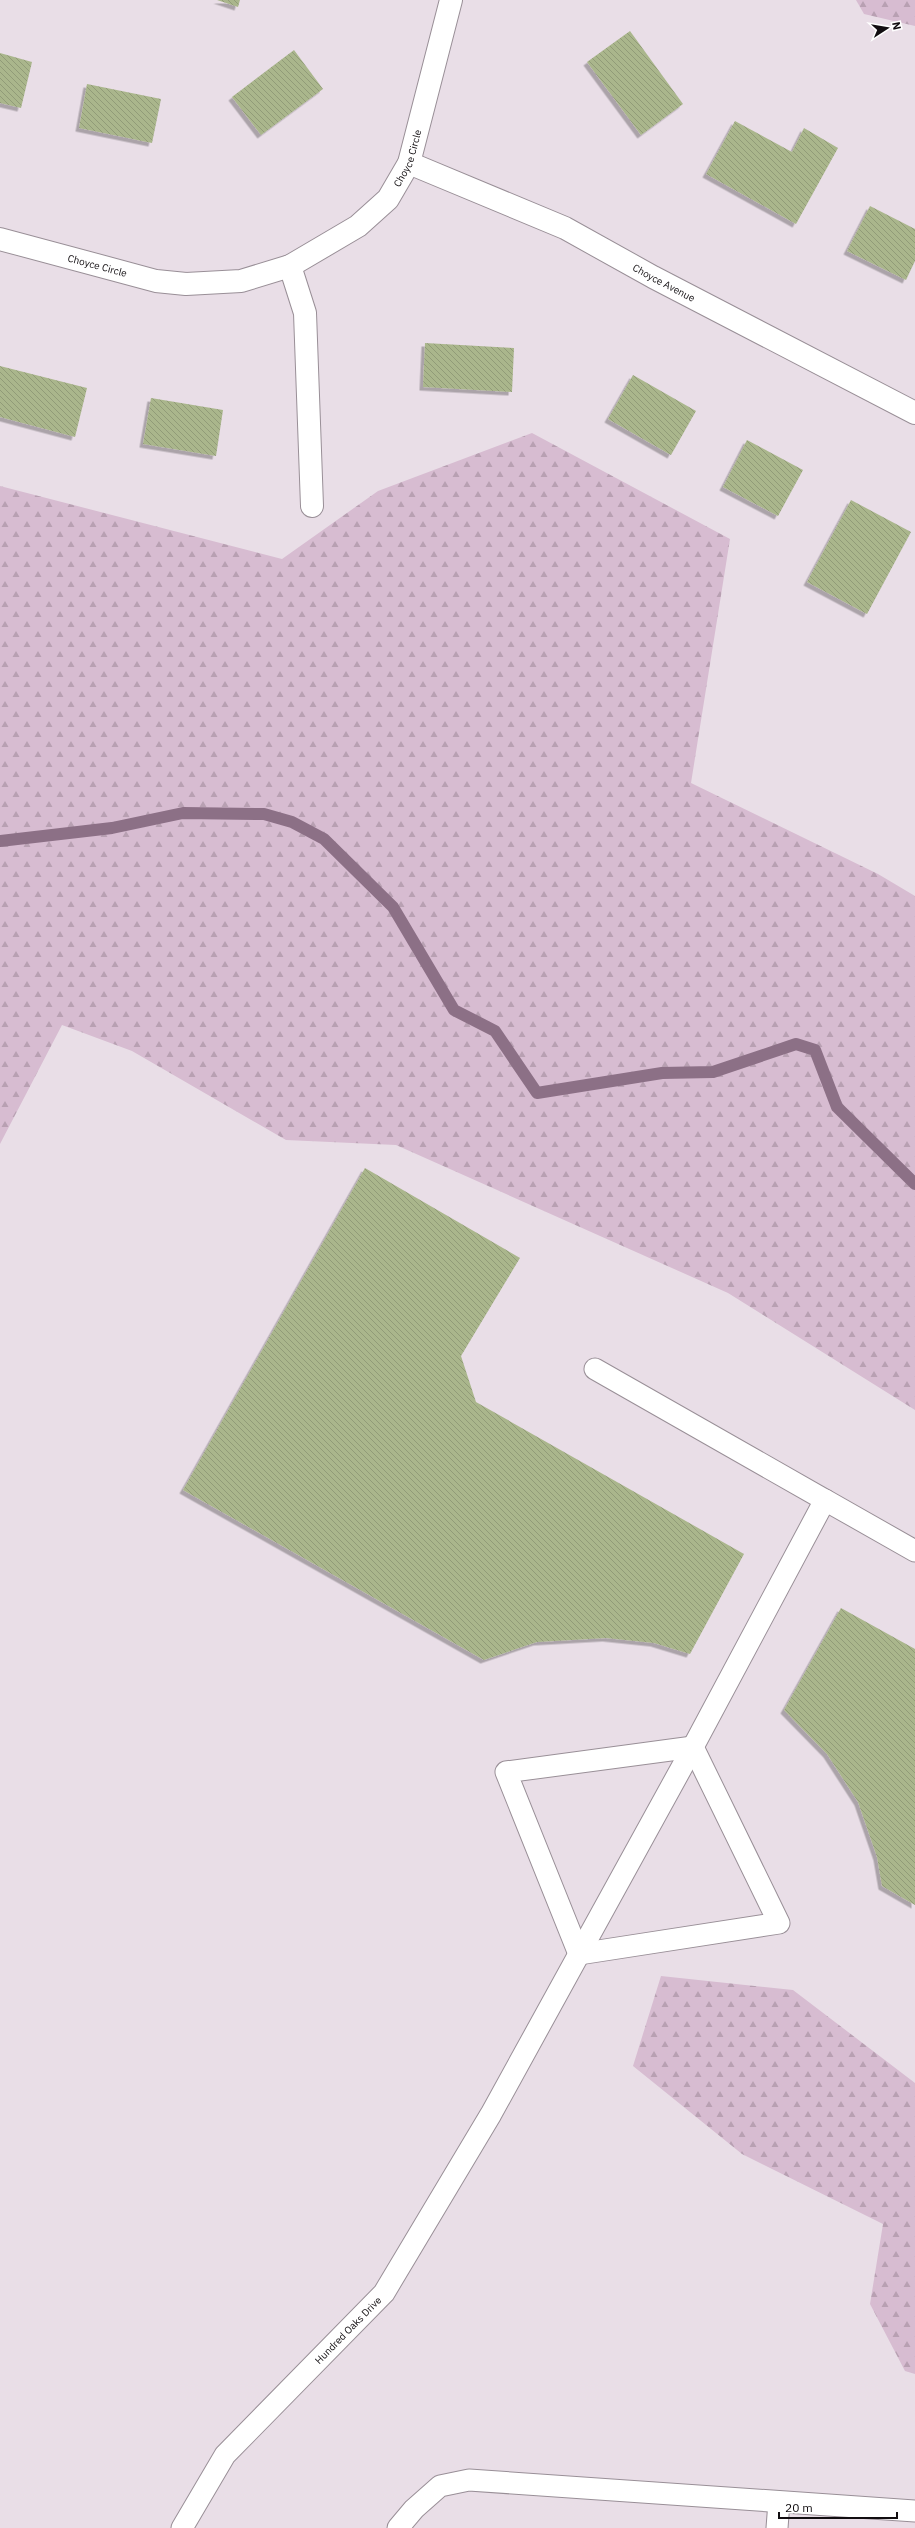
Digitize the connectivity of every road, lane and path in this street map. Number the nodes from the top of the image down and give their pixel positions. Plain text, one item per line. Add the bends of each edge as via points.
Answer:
1 (451, 0) edge
2 (408, 163) junction
3 (0, 239) edge
4 (290, 266) junction
5 (915, 413) edge
6 (312, 506) dead end
7 (595, 1369) dead end
8 (825, 1500) junction
9 (915, 1551) edge
10 (693, 1747) junction
11 (580, 1954) junction
12 (779, 2502) junction
13 (915, 2511) edge
14 (182, 2528) edge
15 (398, 2528) edge
16 (777, 2528) edge

1 - 2 street, Choyce Circle
2 - 4 street, Choyce Circle via 388,199 358,226
2 - 5 street, Choyce Avenue via 565,228
3 - 4 street, Choyce Circle via 156,281 186,284 241,281
4 - 6 street via 306,313
7 - 8 lane
8 - 9 lane
8 - 10 lane, Hundred Oaks Drive
10 - 11 lane, Hundred Oaks Drive
10 - 11 lane via 506,1772
10 - 11 lane via 779,1923
11 - 14 lane, Hundred Oaks Drive via 492,2114 384,2293 225,2455
12 - 13 lane
12 - 15 lane via 469,2480 440,2486 414,2509
12 - 16 lane

